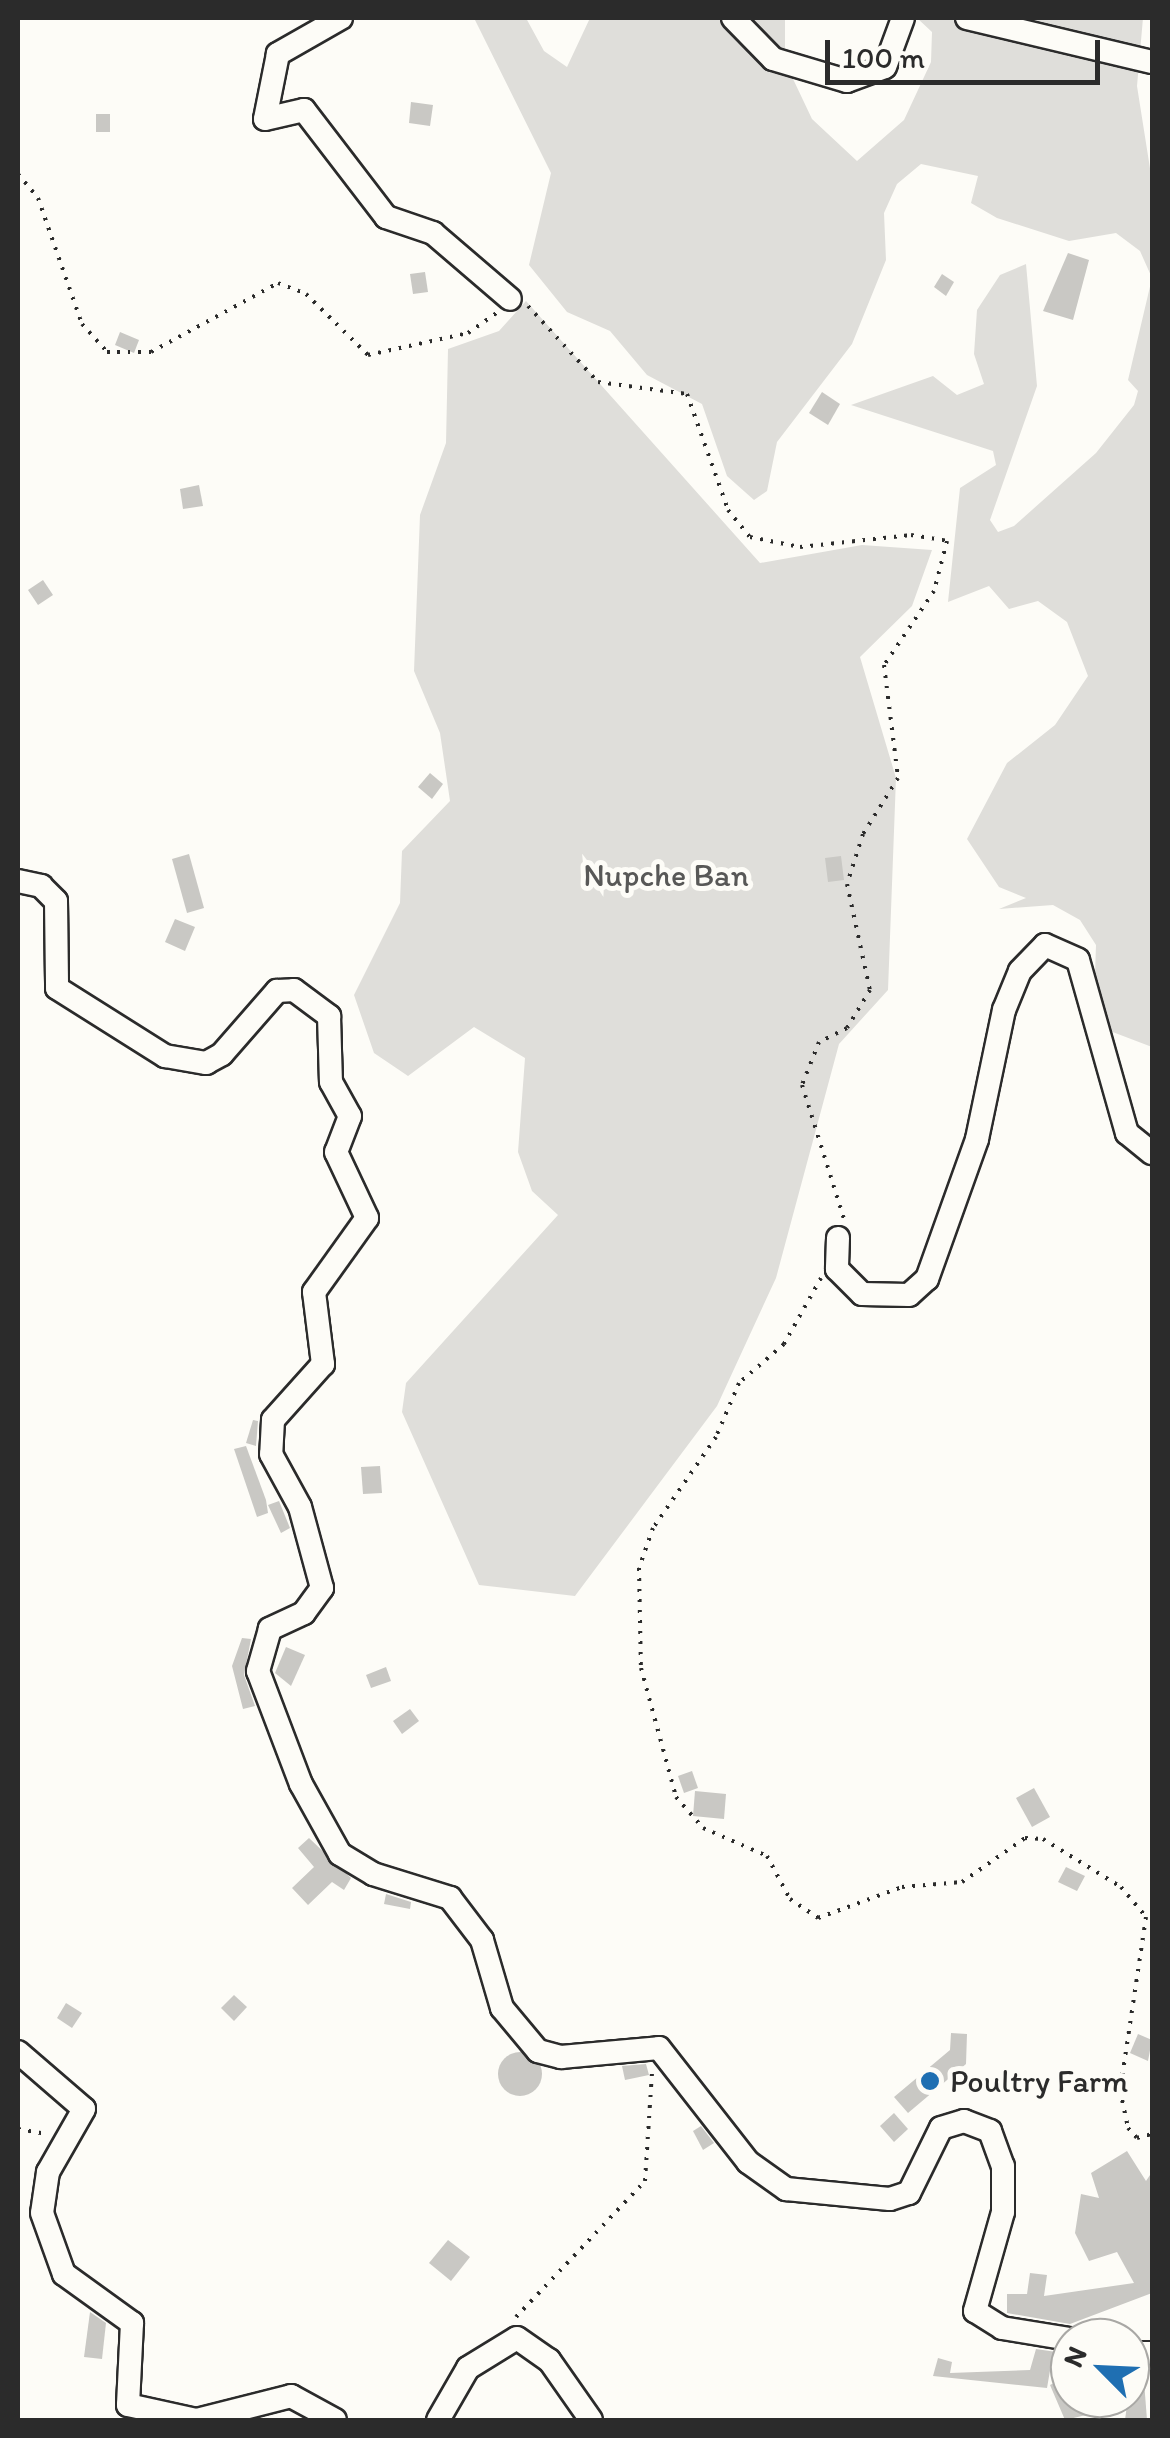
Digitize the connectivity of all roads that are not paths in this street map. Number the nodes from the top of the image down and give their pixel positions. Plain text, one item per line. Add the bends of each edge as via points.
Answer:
1 (342, 18) edge
2 (733, 18) edge
3 (903, 18) edge
4 (967, 18) edge
5 (1152, 62) edge
6 (510, 298) road end
7 (18, 881) edge
8 (1152, 1154) edge
9 (838, 1238) road end
10 (18, 2052) edge
11 (1050, 2336) edge
12 (336, 2420) edge
13 (438, 2420) edge
14 (590, 2420) edge

1 - 6 street via 278,54 265,118 304,110 386,217 424,227
2 - 3 street via 773,59 847,81 885,67
4 - 5 street
7 - 11 street via 56,901 57,988 166,1056 206,1062 222,1054 278,991 314,999 329,1016 331,1082 350,1116 336,1152 367,1218 314,1292 322,1364 273,1420 271,1454 300,1507 322,1588 304,1613 270,1629 262,1689 340,1854 372,1874 431,1886 469,1916 521,2036 561,2057 647,2043 672,2058 748,2162 786,2189 890,2199 909,2193 941,2128 964,2121 990,2131 1003,2166 1004,2212 975,2312 1002,2328
8 - 9 street via 1126,1134 1078,960 1045,944 1004,1010 977,1139 926,1279 909,1295 862,1294 837,1270
10 - 12 street via 84,2109 48,2172 42,2213 64,2274 132,2324 128,2405 198,2420 291,2396
13 - 14 street via 468,2368 517,2338 549,2360

